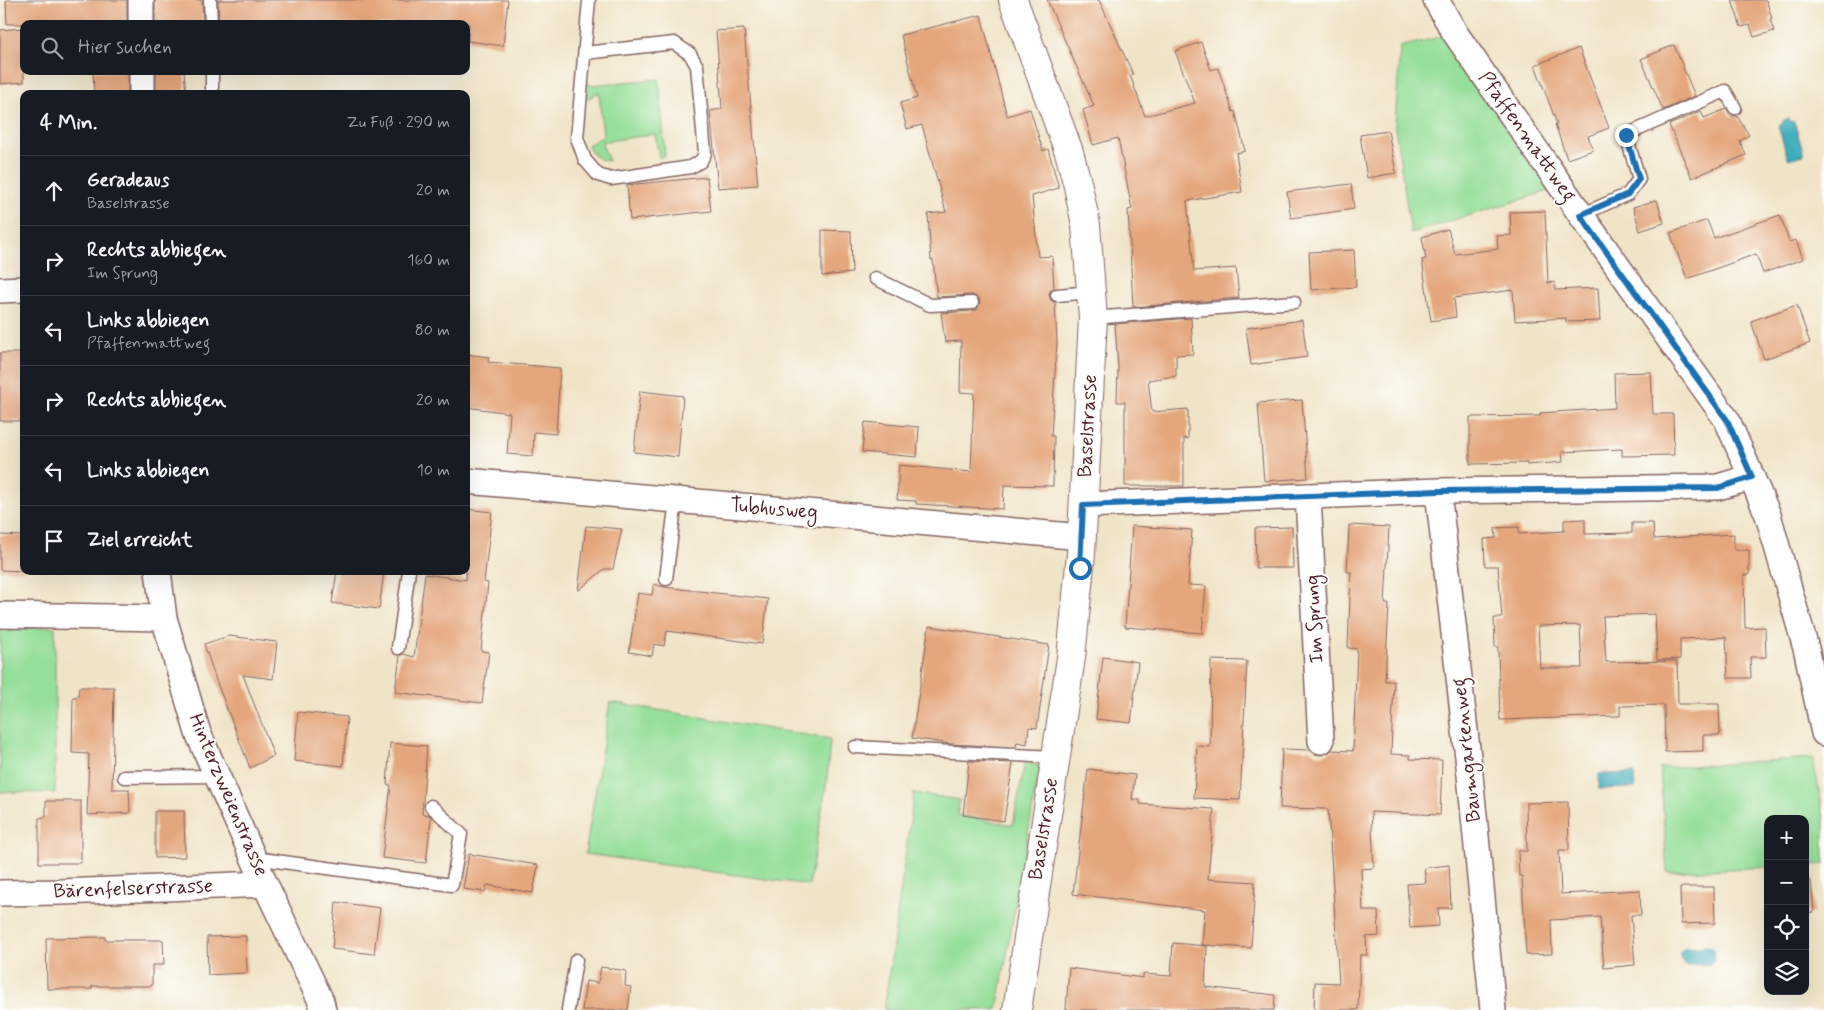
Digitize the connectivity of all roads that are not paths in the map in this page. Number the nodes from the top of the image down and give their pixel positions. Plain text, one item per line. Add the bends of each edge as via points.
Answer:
1 (140, 0) edge
2 (210, 0) edge
3 (589, 0) edge
4 (1013, 0) edge
5 (1436, 0) edge
6 (141, 20) edge
7 (211, 20) edge
8 (585, 53) junction
9 (142, 75) edge
10 (212, 75) edge
11 (142, 90) edge
12 (212, 90) edge
13 (1735, 108) dead end
14 (1580, 215) junction
15 (875, 278) dead end
16 (20, 289) edge
17 (0, 290) edge
18 (1057, 295) dead end
19 (972, 302) dead end
20 (1294, 302) dead end
21 (1092, 305) junction
22 (1752, 477) junction
23 (470, 481) edge
24 (1438, 491) junction
25 (1308, 496) junction
26 (676, 500) junction
27 (1083, 505) junction
28 (1082, 537) junction
29 (159, 575) edge
30 (409, 575) edge
31 (666, 579) dead end
32 (0, 615) edge
33 (164, 618) junction
34 (398, 648) dead end
35 (1824, 733) edge
36 (1321, 741) dead end
37 (855, 747) dead end
38 (1055, 757) junction
39 (217, 776) junction
40 (124, 777) dead end
41 (432, 806) dead end
42 (254, 858) junction
43 (265, 884) junction
44 (0, 892) edge
45 (576, 960) dead end
46 (324, 1010) edge
47 (568, 1010) edge
48 (1017, 1010) edge
49 (1493, 1010) edge

1 - 6 street
2 - 7 lane
3 - 8 lane
4 - 21 street, Baselstrasse via 1066,143 1078,186 1086,225
5 - 14 street, Pfaffenmattweg via 1455,33
8 - 8 lane via 578,138 585,160 598,175 611,179 691,167 700,161 705,153 697,66 690,54 674,43
9 - 11 street
10 - 12 lane
13 - 14 lane via 1725,91 1626,135 1639,179 1628,194
14 - 22 street, Pfaffenmattweg via 1727,420
15 - 19 lane via 930,305
16 - 17 street
18 - 21 lane
20 - 21 lane
21 - 27 street, Baselstrasse
22 - 24 street via 1718,488
22 - 35 street, Pfaffenmattweg via 1771,524 1807,652
23 - 26 street, Tubhusweg
24 - 25 street
24 - 49 street, Baumgartenweg
25 - 27 street
25 - 36 street, Im Sprung
26 - 28 street, Tubhusweg
26 - 31 lane
27 - 28 street, Baselstrasse
28 - 38 street, Baselstrasse via 1071,658
29 - 33 street, Hinterzweienstrasse
30 - 34 lane
32 - 33 street
33 - 39 street, Hinterzweienstrasse via 198,734
37 - 38 lane
38 - 48 street, Baselstrasse
39 - 40 lane
39 - 42 street, Hinterzweienstrasse
41 - 42 lane via 461,834 452,885
42 - 43 street, Hinterzweienstrasse
43 - 44 street, Bärenfelserstrasse
43 - 46 street, Hinterzweienstrasse
45 - 47 lane

